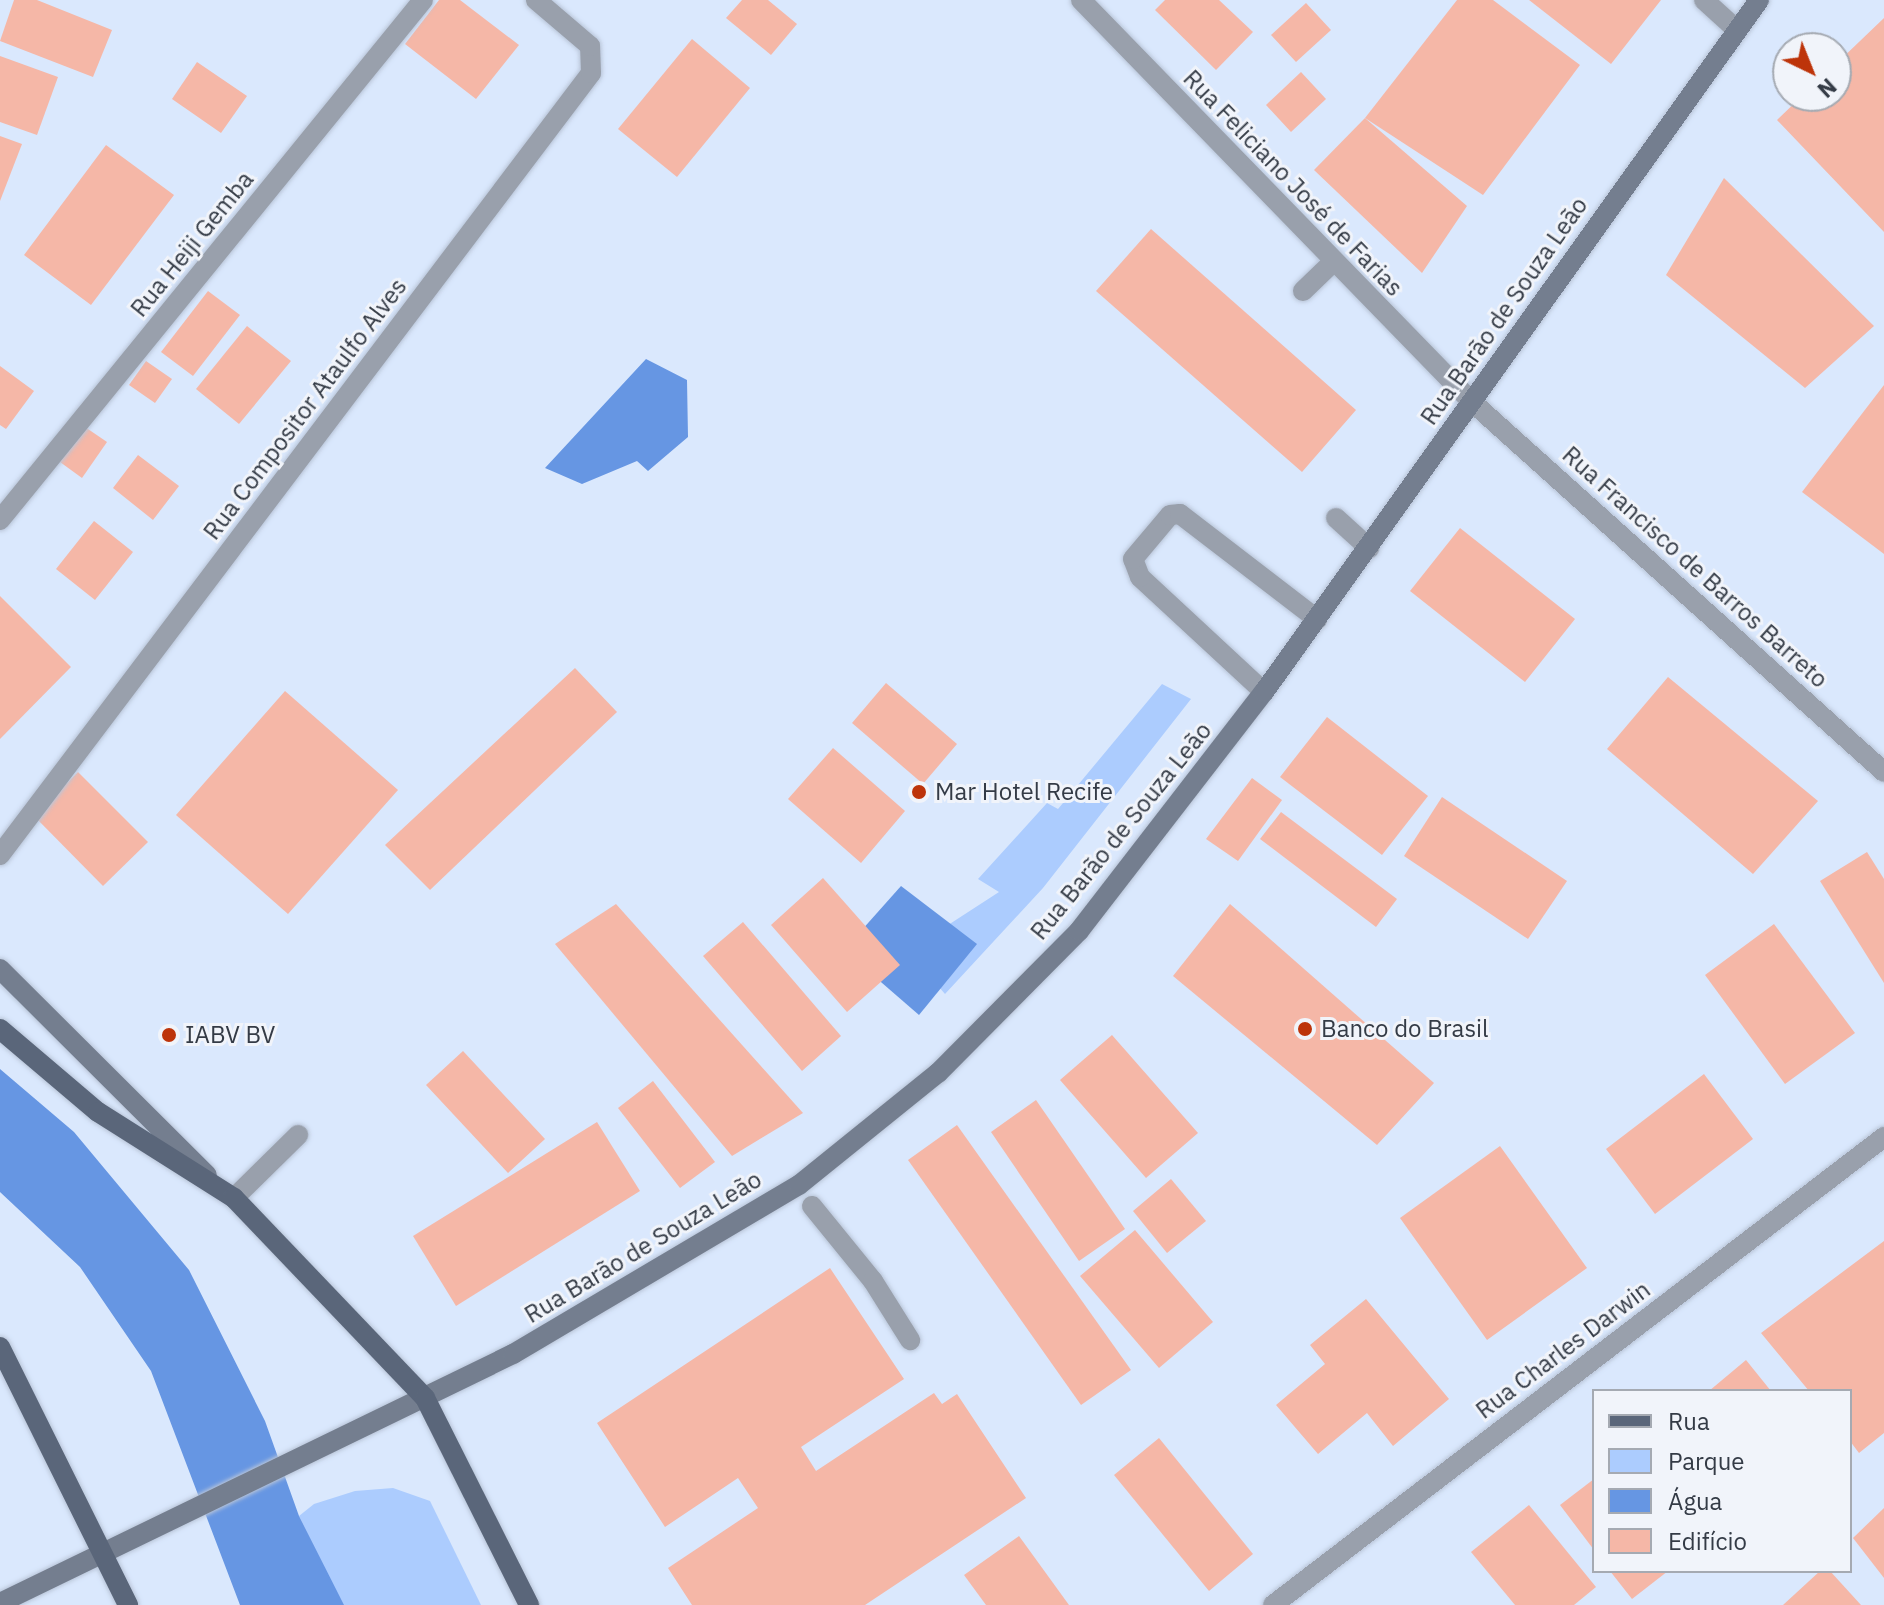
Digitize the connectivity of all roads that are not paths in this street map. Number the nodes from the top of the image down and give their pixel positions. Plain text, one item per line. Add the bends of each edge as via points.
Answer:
1 (423, 0) edge
2 (536, 0) edge
3 (1081, 0) edge
4 (1704, 0) edge
5 (1759, 0) edge
6 (1737, 30) junction
7 (1332, 263) junction
8 (1303, 291) dead end
9 (1471, 401) junction
10 (1336, 518) dead end
11 (0, 520) edge
12 (1369, 548) junction
13 (1317, 619) junction
14 (1264, 692) junction
15 (1884, 772) edge
16 (0, 855) edge
17 (0, 969) edge
18 (0, 1029) edge
19 (298, 1135) dead end
20 (1884, 1137) edge
21 (226, 1192) junction
22 (812, 1206) dead end
23 (910, 1340) dead end
24 (0, 1347) edge
25 (425, 1398) junction
26 (103, 1554) junction
27 (0, 1603) edge
28 (128, 1605) edge
29 (529, 1605) edge
30 (1273, 1605) edge

1 - 11 street, Rua Heiji Gemba
2 - 16 street, Rua Compositor Ataulfo Alves via 590,46 591,73
3 - 7 street, Rua Feliciano José de Farias
4 - 6 street
5 - 6 main road, Rua Barão de Souza Leão
6 - 9 main road, Rua Barão de Souza Leão
7 - 8 street
7 - 9 street, Rua Feliciano José de Farias
9 - 12 main road, Rua Barão de Souza Leão
9 - 15 street, Rua Francisco de Barros Barreto
10 - 12 street
12 - 13 main road, Rua Barão de Souza Leão
13 - 14 main road, Rua Barão de Souza Leão
13 - 14 street via 1180,514 1170,515 1133,559 1140,577
14 - 25 main road, Rua Barão de Souza Leão via 1079,931 938,1073 799,1185 513,1354
17 - 21 main road
18 - 21 main road via 98,1112
19 - 21 street
20 - 30 street, Rua Charles Darwin
21 - 25 main road
22 - 23 street via 873,1281
24 - 26 main road
25 - 26 main road, Rua Barão de Souza Leão
25 - 29 main road
26 - 27 main road, Rua Barão de Souza Leão
26 - 28 main road

